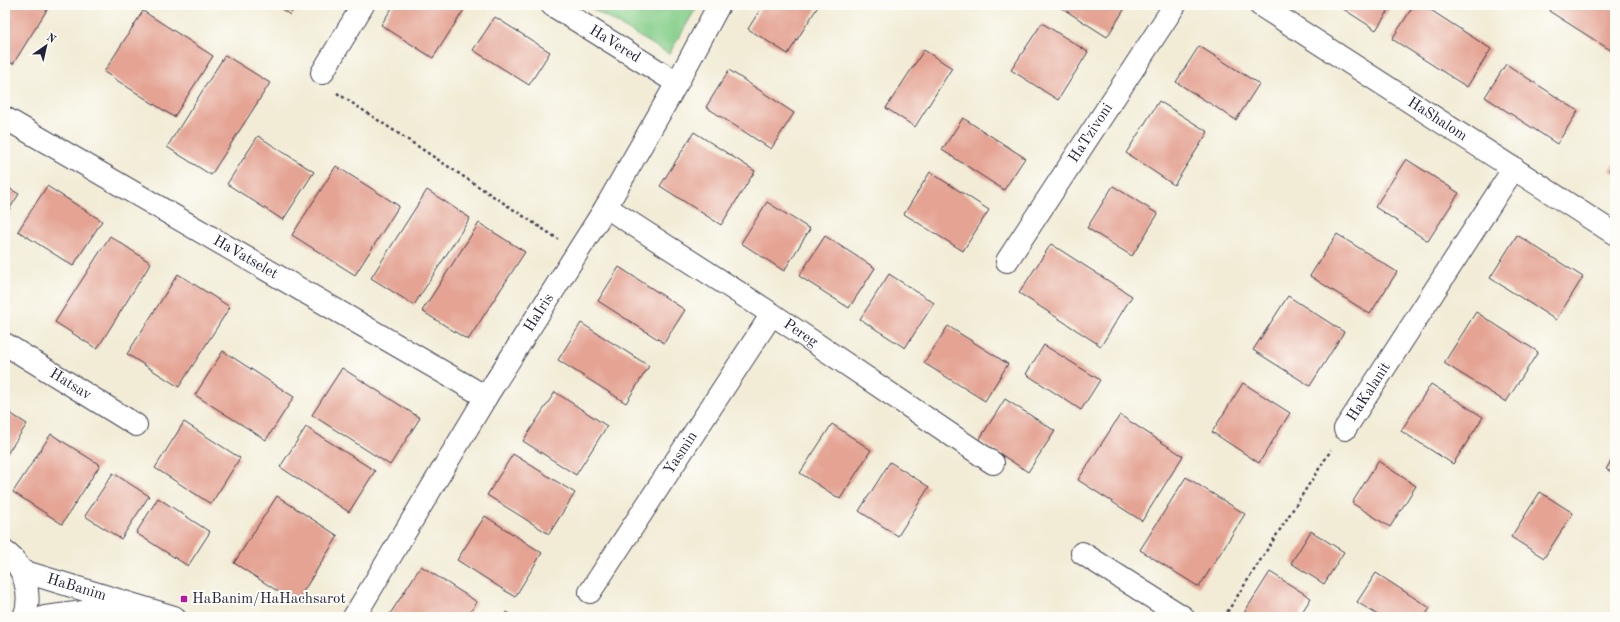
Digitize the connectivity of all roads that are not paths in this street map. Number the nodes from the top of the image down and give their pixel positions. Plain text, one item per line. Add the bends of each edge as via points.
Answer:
1 (363, 5) edge
2 (552, 5) edge
3 (719, 5) edge
4 (1175, 5) edge
5 (1260, 5) edge
6 (322, 73) road end
7 (677, 83) junction
8 (5, 118) edge
9 (1514, 168) junction
10 (606, 207) junction
11 (1615, 234) edge
12 (1007, 261) dead end
13 (772, 314) junction
14 (5, 344) edge
15 (486, 396) junction
16 (136, 425) dead end
17 (1345, 429) road end
18 (993, 463) dead end
19 (5, 552) edge
20 (1082, 553) dead end
21 (22, 572) junction
22 (590, 592) dead end
23 (164, 614) edge
24 (24, 617) edge
25 (45, 617) edge
26 (354, 617) edge
27 (1183, 617) edge

1 - 6 street
2 - 7 street, HaVered
3 - 7 street, HaIris
4 - 12 street, HaTzivoni
5 - 9 street, HaShalom
7 - 10 street, HaIris
8 - 15 street, HaVatselet
9 - 11 street, HaShalom
9 - 17 street, HaKalanit
10 - 13 street, Pereg
10 - 15 street, HaIris
13 - 18 street, Pereg
13 - 22 street, Yasmin
14 - 16 street, Hatsav
15 - 26 street, HaIris
19 - 21 street
20 - 27 street
21 - 23 street, HaBanim
21 - 24 street via 27,591
23 - 25 street, HaBanim via 91,611

